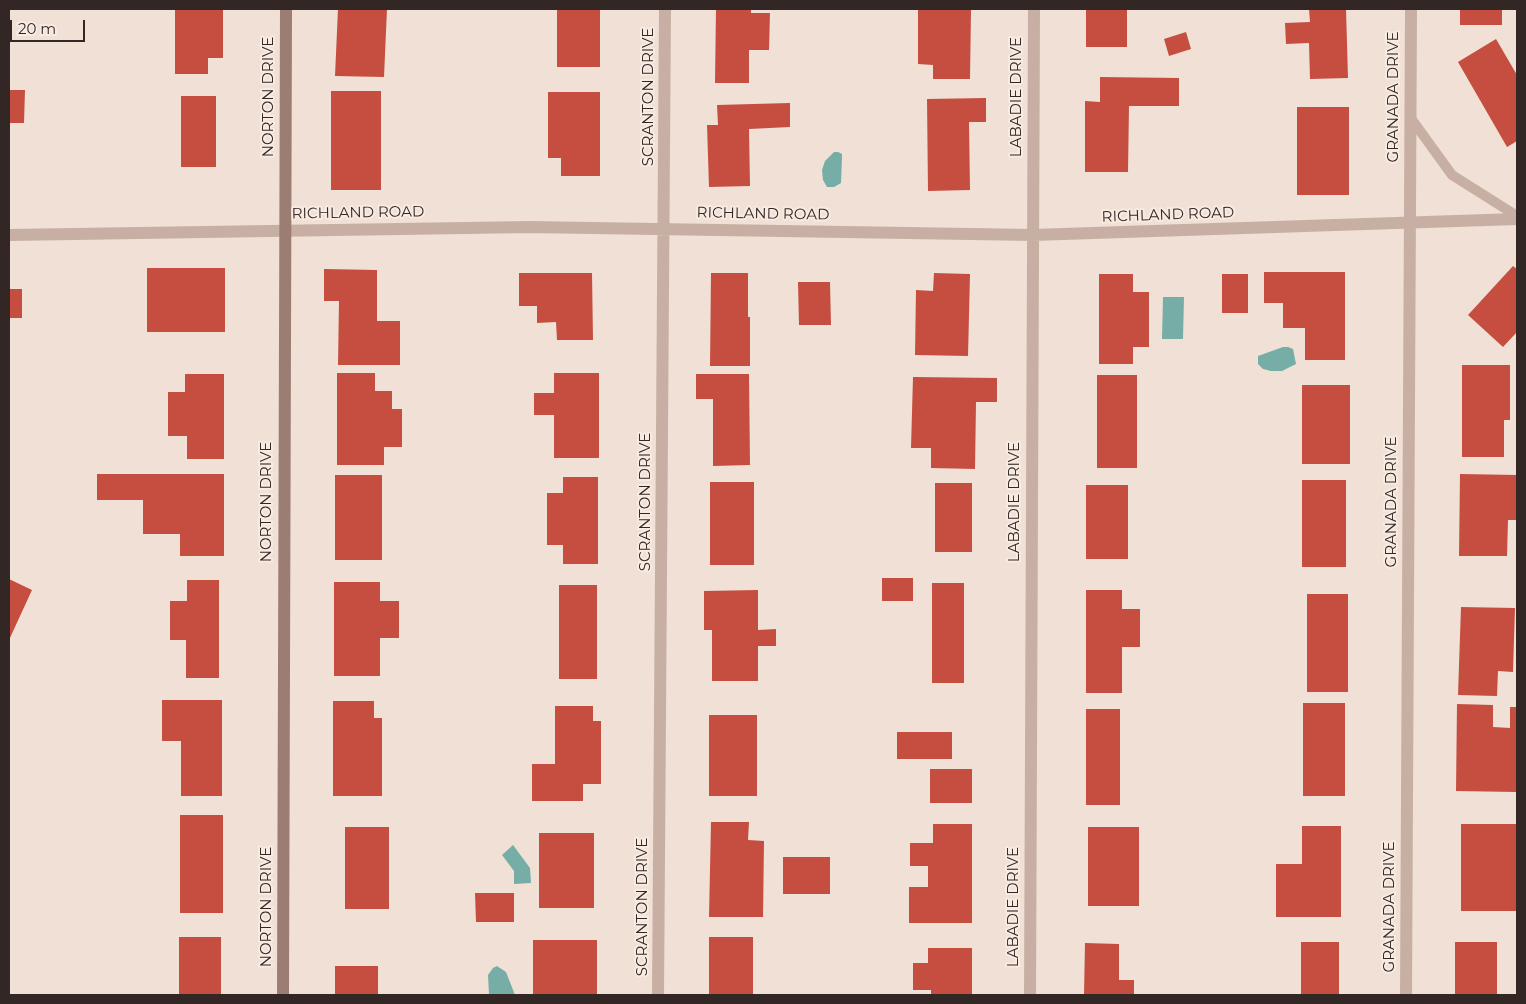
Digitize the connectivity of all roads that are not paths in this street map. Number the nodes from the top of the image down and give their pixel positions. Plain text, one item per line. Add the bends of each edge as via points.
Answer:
1 (286, 9) edge
2 (665, 9) edge
3 (1034, 9) edge
4 (1411, 9) edge
5 (1410, 117) junction
6 (1517, 217) edge
7 (1410, 223) junction
8 (664, 228) junction
9 (284, 230) junction
10 (9, 235) edge
11 (1033, 235) junction
12 (283, 995) edge
13 (658, 995) edge
14 (1030, 995) edge
15 (1406, 995) edge

1 - 9 street, NORTON DRIVE
2 - 8 street, SCRANTON DRIVE
3 - 11 street, LABADIE DRIVE
4 - 5 street, GRANADA DRIVE
5 - 6 lane via 1452,175
5 - 7 street, GRANADA DRIVE
6 - 7 street, RICHLAND ROAD
7 - 11 street, RICHLAND ROAD
7 - 15 street, GRANADA DRIVE
8 - 9 street, RICHLAND ROAD
8 - 11 street, RICHLAND ROAD
8 - 13 street, SCRANTON DRIVE
9 - 10 street, RICHLAND ROAD
9 - 12 street, NORTON DRIVE
11 - 14 street, LABADIE DRIVE

